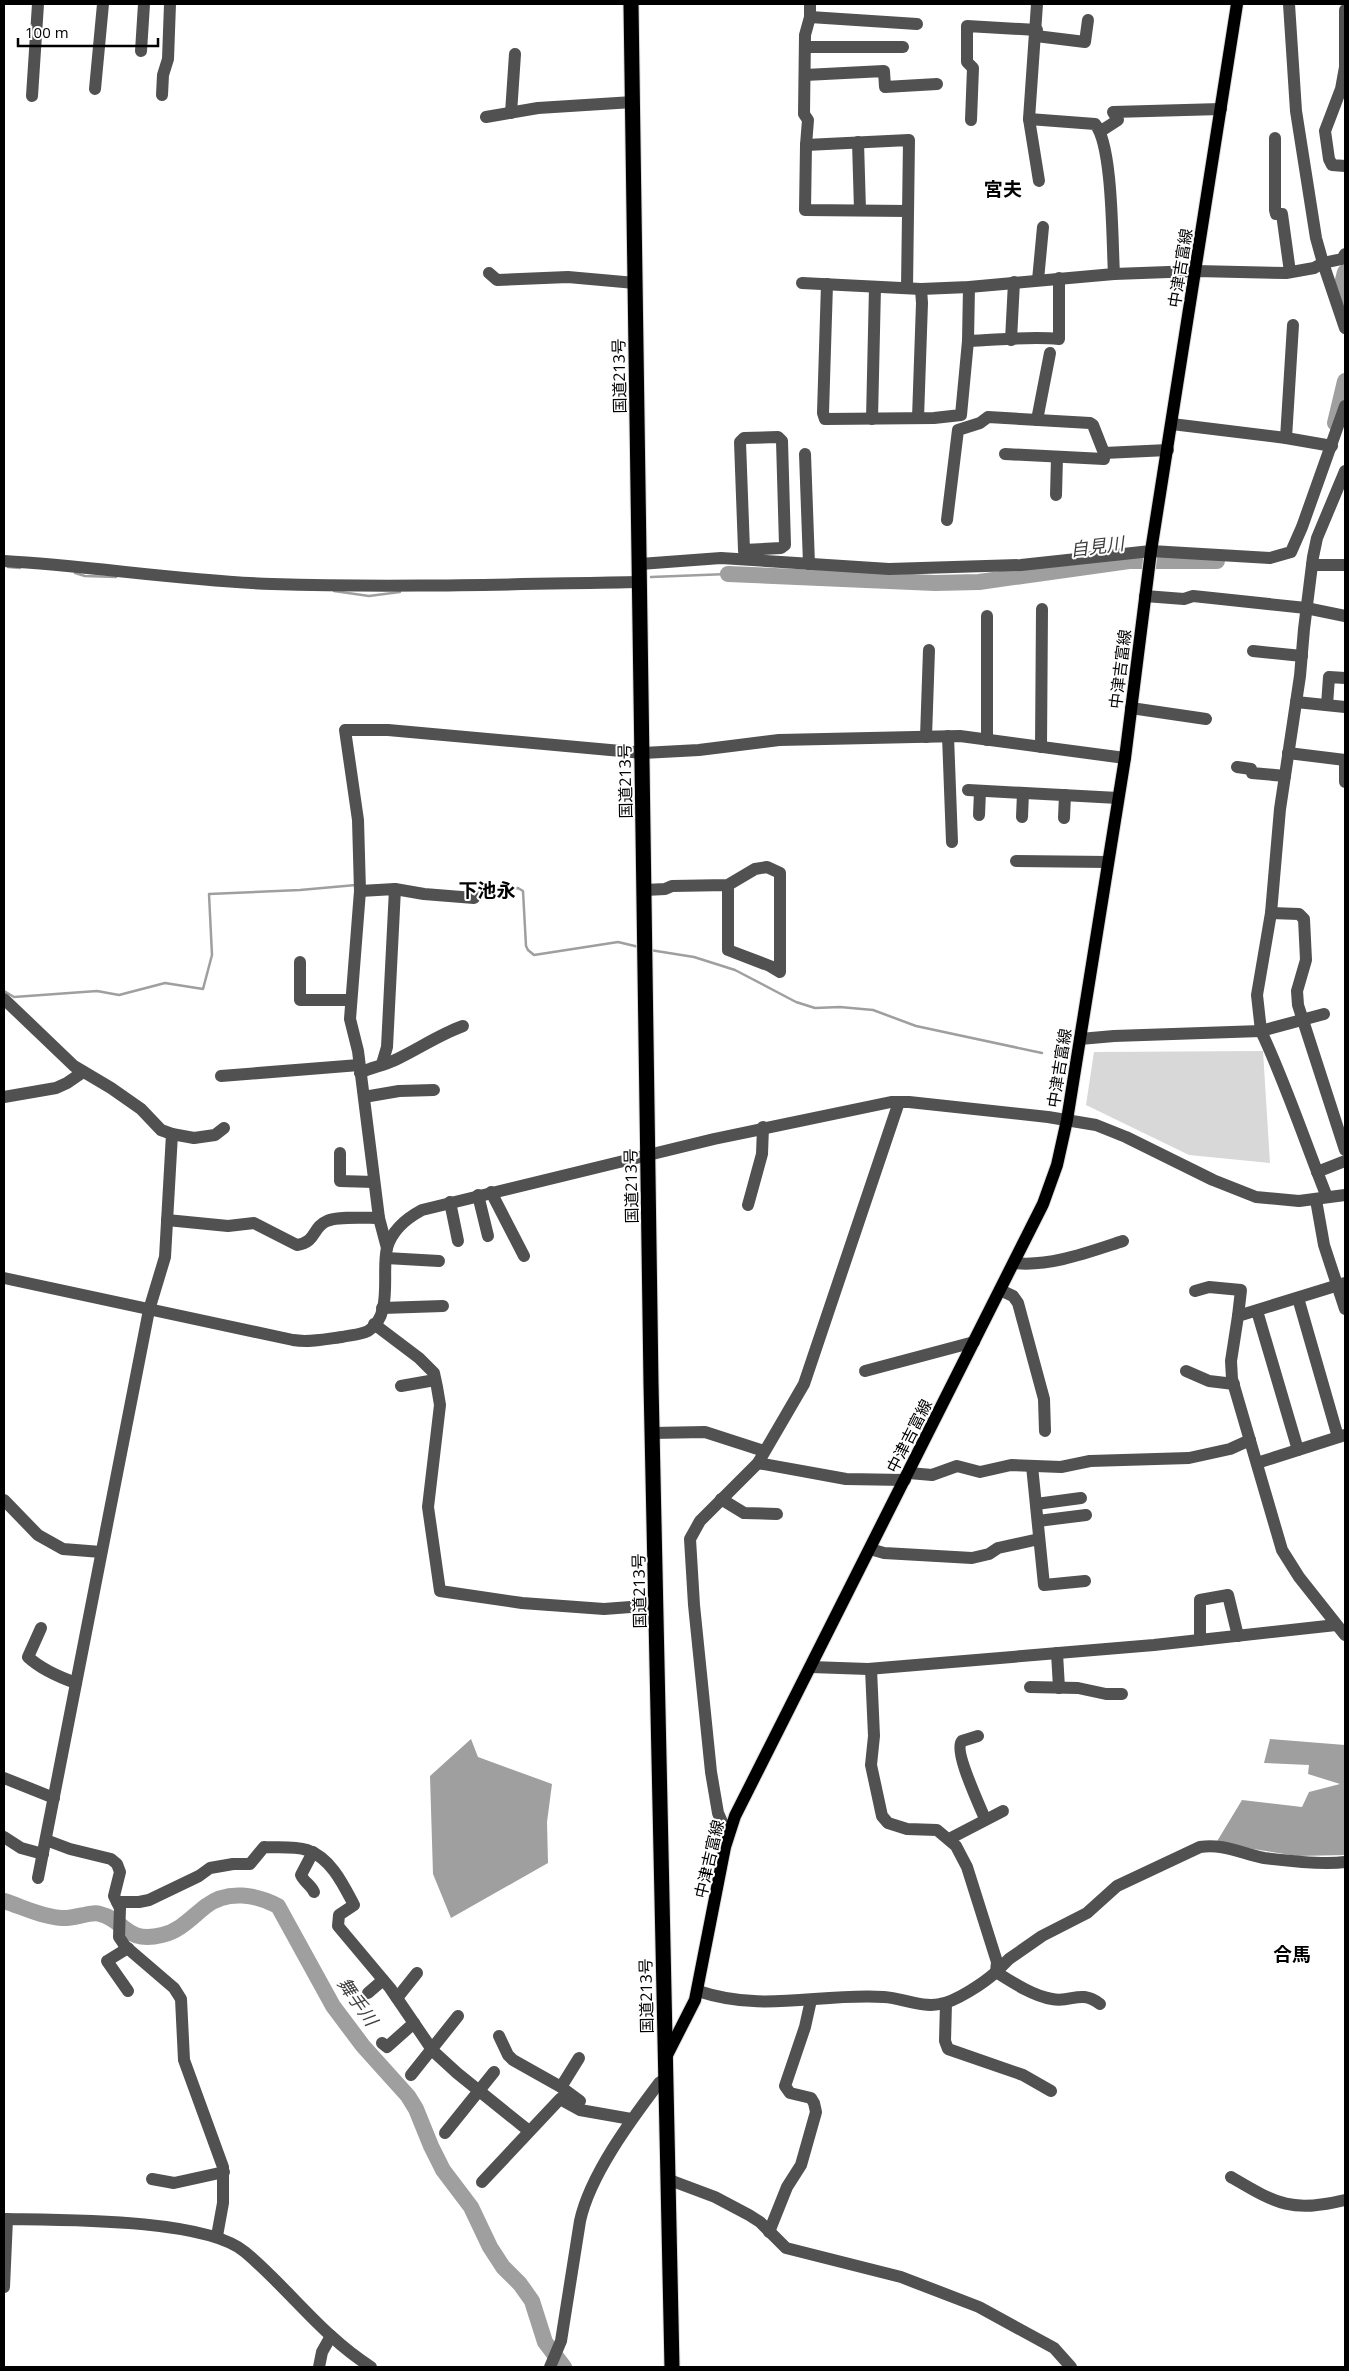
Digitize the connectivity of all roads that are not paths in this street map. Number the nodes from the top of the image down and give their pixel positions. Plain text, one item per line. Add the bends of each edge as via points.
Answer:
1 (38, 4) edge
2 (103, 4) edge
3 (144, 4) edge
4 (170, 4) edge
5 (631, 4) edge
6 (810, 4) edge
7 (1038, 4) edge
8 (1237, 4) edge
9 (1289, 4) edge
10 (1345, 10) edge
11 (810, 18) junction
12 (1088, 20) dead end
13 (916, 24) dead end
14 (1037, 33) junction
15 (805, 47) junction
16 (902, 47) dead end
17 (140, 51) dead end
18 (1345, 53) edge
19 (515, 54) dead end
20 (805, 75) junction
21 (937, 84) dead end
22 (95, 89) dead end
23 (162, 95) dead end
24 (32, 96) dead end
25 (633, 102) junction
26 (1221, 109) junction
27 (511, 113) junction
28 (486, 117) dead end
29 (1029, 119) junction
30 (971, 120) dead end
31 (1101, 131) junction
32 (1275, 138) dead end
33 (858, 142) junction
34 (806, 145) junction
35 (1345, 166) edge
36 (1039, 181) dead end
37 (860, 210) junction
38 (908, 210) junction
39 (1043, 227) dead end
40 (1345, 254) edge
41 (1324, 263) junction
42 (1196, 271) junction
43 (1290, 272) junction
44 (489, 273) dead end
45 (1114, 274) junction
46 (1059, 278) junction
47 (1038, 280) junction
48 (1014, 282) junction
49 (636, 283) junction
50 (802, 283) dead end
51 (827, 284) junction
52 (875, 287) junction
53 (969, 287) junction
54 (907, 288) junction
55 (921, 289) junction
56 (1294, 325) dead end
57 (1345, 325) edge
58 (1011, 340) junction
59 (968, 341) junction
60 (1050, 353) dead end
61 (1345, 406) edge
62 (918, 418) junction
63 (872, 419) junction
64 (1037, 420) junction
65 (1172, 424) junction
66 (1286, 438) junction
67 (1332, 446) junction
68 (1168, 450) junction
69 (805, 454) dead end
70 (1005, 454) dead end
71 (1104, 454) junction
72 (1057, 457) junction
73 (1345, 471) edge
74 (1056, 495) dead end
75 (948, 520) dead end
76 (1151, 551) junction
77 (744, 554) junction
78 (4, 561) edge
79 (640, 564) junction
80 (809, 564) junction
81 (1312, 564) junction
82 (1345, 565) edge
83 (640, 582) junction
84 (1145, 596) junction
85 (1306, 608) junction
86 (1042, 609) dead end
87 (987, 616) dead end
88 (1345, 616) edge
89 (929, 650) dead end
90 (1253, 651) dead end
91 (1302, 656) junction
92 (1345, 678) edge
93 (1296, 702) junction
94 (1327, 705) junction
95 (1345, 707) edge
96 (1131, 708) junction
97 (1206, 719) dead end
98 (948, 736) junction
99 (926, 737) junction
100 (987, 740) junction
101 (1041, 747) junction
102 (643, 753) junction
103 (1288, 753) junction
104 (1125, 758) junction
105 (1345, 760) edge
106 (1236, 767) dead end
107 (1285, 776) junction
108 (1345, 782) edge
109 (1023, 793) junction
110 (1065, 795) junction
111 (1118, 798) junction
112 (979, 815) dead end
113 (1022, 817) dead end
114 (1064, 818) dead end
115 (952, 842) dead end
116 (1016, 861) dead end
117 (1108, 862) junction
118 (728, 885) junction
119 (395, 889) junction
120 (645, 890) junction
121 (360, 891) junction
122 (474, 898) dead end
123 (1271, 913) junction
124 (300, 962) dead end
125 (4, 999) edge
126 (351, 1000) junction
127 (1324, 1014) dead end
128 (1302, 1020) junction
129 (463, 1026) dead end
130 (1261, 1031) junction
131 (1080, 1039) junction
132 (382, 1064) junction
133 (360, 1069) junction
134 (83, 1072) junction
135 (221, 1076) dead end
136 (434, 1090) dead end
137 (4, 1097) edge
138 (364, 1097) junction
139 (899, 1102) junction
140 (1067, 1120) junction
141 (224, 1128) dead end
142 (763, 1128) junction
143 (172, 1134) junction
144 (1345, 1150) edge
145 (340, 1153) dead end
146 (649, 1154) junction
147 (1345, 1161) edge
148 (1317, 1172) junction
149 (374, 1182) junction
150 (491, 1192) junction
151 (478, 1195) junction
152 (1345, 1196) edge
153 (1322, 1199) junction
154 (450, 1202) junction
155 (748, 1205) dead end
156 (379, 1218) junction
157 (167, 1220) junction
158 (488, 1236) dead end
159 (458, 1241) dead end
160 (1124, 1241) dead end
161 (386, 1253) junction
162 (524, 1256) dead end
163 (439, 1261) dead end
164 (1014, 1263) junction
165 (4, 1278) edge
166 (1342, 1284) edge
167 (1000, 1290) junction
168 (1195, 1291) dead end
169 (1298, 1298) junction
170 (443, 1306) dead end
171 (382, 1308) junction
172 (1345, 1309) edge
173 (149, 1310) junction
174 (1257, 1311) junction
175 (1238, 1316) junction
176 (374, 1324) junction
177 (974, 1342) junction
178 (865, 1371) dead end
179 (1186, 1371) dead end
180 (435, 1380) junction
181 (1234, 1384) junction
182 (401, 1386) dead end
183 (1045, 1431) dead end
184 (652, 1433) junction
185 (1342, 1436) edge
186 (1250, 1440) junction
187 (1298, 1450) junction
188 (764, 1451) junction
189 (758, 1463) junction
190 (1257, 1463) junction
191 (1032, 1466) junction
192 (907, 1476) junction
193 (1081, 1498) dead end
194 (721, 1499) junction
195 (4, 1500) edge
196 (1036, 1504) junction
197 (777, 1514) dead end
198 (1086, 1515) dead end
199 (1038, 1521) junction
200 (1039, 1539) junction
201 (870, 1549) junction
202 (101, 1552) junction
203 (1085, 1581) dead end
204 (657, 1605) junction
205 (1336, 1625) junction
206 (42, 1628) dead end
207 (1345, 1635) edge
208 (1238, 1636) junction
209 (1200, 1640) junction
210 (1058, 1653) junction
211 (811, 1667) junction
212 (871, 1669) junction
213 (76, 1683) junction
214 (1030, 1687) dead end
215 (1059, 1688) junction
216 (1122, 1694) dead end
217 (978, 1736) dead end
218 (4, 1778) edge
219 (54, 1798) junction
220 (1003, 1811) dead end
221 (985, 1819) junction
222 (728, 1836) junction
223 (4, 1837) edge
224 (949, 1839) junction
225 (46, 1840) junction
226 (313, 1852) junction
227 (43, 1854) junction
228 (1345, 1862) edge
229 (38, 1878) dead end
230 (314, 1892) dead end
231 (118, 1902) junction
232 (128, 1948) junction
233 (996, 1972) junction
234 (417, 1974) dead end
235 (383, 1980) junction
236 (128, 1991) dead end
237 (698, 1991) junction
238 (368, 1993) dead end
239 (397, 1998) junction
240 (810, 2000) junction
241 (946, 2003) junction
242 (1100, 2004) dead end
243 (458, 2016) dead end
244 (414, 2023) junction
245 (499, 2036) dead end
246 (382, 2042) dead end
247 (432, 2049) junction
248 (579, 2058) dead end
249 (664, 2061) junction
250 (494, 2072) dead end
251 (411, 2076) dead end
252 (664, 2080) junction
253 (561, 2087) junction
254 (478, 2091) junction
255 (1051, 2091) dead end
256 (587, 2112) junction
257 (631, 2119) junction
258 (529, 2131) junction
259 (445, 2133) dead end
260 (224, 2172) junction
261 (1231, 2177) dead end
262 (152, 2180) dead end
263 (667, 2180) junction
264 (482, 2182) dead end
265 (1345, 2200) edge
266 (5, 2219) edge
267 (769, 2232) junction
268 (217, 2236) junction
269 (4, 2287) edge
270 (331, 2336) junction
271 (319, 2367) edge
272 (371, 2367) edge
273 (550, 2367) edge
274 (672, 2367) edge
275 (1071, 2367) edge

1 - 24 street
2 - 22 street
3 - 17 street
4 - 23 street via 168,59
5 - 25 highway, 国道213号
6 - 11 street
7 - 14 street
8 - 26 main road, 中津吉富線
9 - 41 street via 1296,111 1316,238
10 - 18 street
11 - 13 street
11 - 15 street
12 - 14 street via 1085,42
14 - 29 street
14 - 30 street via 967,26 967,62 973,68
15 - 16 street
15 - 20 street
18 - 35 street via 1341,89 1325,131 1328,159 1332,165
19 - 27 street
20 - 21 street via 884,71 885,87
20 - 34 street
25 - 27 street
25 - 49 highway, 国道213号
26 - 31 street via 1113,112 1118,120
26 - 42 main road, 中津吉富線
27 - 28 street
29 - 31 street via 1095,124
29 - 36 street
31 - 45 street via 1106,152
32 - 43 street via 1274,210 1276,214 1282,214
33 - 34 street
33 - 37 street
33 - 38 street via 909,140
34 - 37 street via 805,210
37 - 38 street
38 - 54 street
39 - 47 street
40 - 41 street via 1342,259
41 - 43 street
41 - 57 street
42 - 43 street
42 - 45 street
42 - 65 main road, 中津吉富線
44 - 49 street via 497,280 568,277
45 - 46 street
46 - 47 street
46 - 58 street via 1059,339 1035,336
47 - 48 street
48 - 53 street
48 - 58 street
49 - 79 highway, 国道213号
50 - 51 street
51 - 52 street
51 - 63 street via 823,414 825,419
52 - 54 street
52 - 63 street
53 - 55 street
53 - 59 street
54 - 55 street
55 - 62 street
56 - 66 street
58 - 59 street
59 - 62 street via 961,415
60 - 64 street
61 - 67 street
62 - 63 street
64 - 71 street via 1090,422
64 - 75 street via 988,417 958,430
65 - 66 street
65 - 68 main road, 中津吉富線
66 - 67 street
67 - 76 street via 1291,552 1270,558
68 - 71 street
68 - 76 main road, 中津吉富線
69 - 80 street
70 - 72 street
71 - 72 street via 1104,459
72 - 74 street
73 - 81 street via 1317,538
76 - 80 street via 1021,566 889,569
76 - 84 main road, 中津吉富線
77 - 77 street via 740,442 744,438 778,437 782,441 785,545
77 - 79 street
77 - 80 street
78 - 83 street via 271,584
79 - 83 highway, 国道213号
81 - 82 street
81 - 85 street
83 - 102 highway, 国道213号
84 - 85 street via 1184,600 1193,596
84 - 96 main road, 中津吉富線
85 - 88 street
85 - 91 street
86 - 101 street
87 - 100 street
89 - 99 street
90 - 91 street
91 - 93 street
92 - 94 street via 1330,677
93 - 94 street
93 - 103 street
94 - 95 street
96 - 97 street
96 - 104 main road, 中津吉富線
98 - 99 street
98 - 100 street
98 - 115 street
99 - 102 street via 779,740
100 - 101 street
101 - 104 street
102 - 120 highway, 国道213号
102 - 121 street via 388,730 346,730 358,820
103 - 105 street
103 - 107 street
104 - 111 main road, 中津吉富線
105 - 108 street
106 - 107 street via 1251,769 1252,773
107 - 123 street
109 - 110 street
109 - 112 street via 974,791
109 - 113 street
110 - 111 street
110 - 114 street
111 - 117 main road, 中津吉富線
116 - 117 street
117 - 131 main road, 中津吉富線
118 - 118 street via 755,869 767,866 780,873 780,972 728,950
118 - 120 street
119 - 121 street
119 - 122 street
119 - 132 street via 387,1048
120 - 146 highway, 国道213号
121 - 126 street
123 - 128 street via 1299,914 1304,919 1306,960 1297,991
123 - 130 street via 1257,995
124 - 126 street via 300,1000
125 - 134 street
126 - 133 street via 350,1019
127 - 128 street
128 - 130 street
128 - 144 street
129 - 132 street
130 - 131 street
130 - 148 street via 1277,1064
131 - 140 main road, 中津吉富線
132 - 133 street
133 - 135 street
133 - 138 street
134 - 137 street via 56,1088
134 - 143 street via 141,1110 161,1130
136 - 138 street
138 - 149 street
139 - 140 street
139 - 142 street
139 - 188 street via 808,1376
140 - 153 street via 1112,1130 1238,1191 1270,1200
140 - 164 main road, 中津吉富線 via 1052,1183
141 - 143 street via 205,1137
142 - 146 street
142 - 155 street via 762,1154
143 - 157 street
145 - 149 street via 340,1181
146 - 150 street
146 - 184 highway, 国道213号
147 - 148 street
148 - 153 street
149 - 156 street
150 - 151 street
150 - 162 street
151 - 154 street
151 - 158 street
152 - 153 street
153 - 166 street via 1324,1245
154 - 159 street
154 - 161 street via 430,1207 407,1219 393,1236
156 - 157 street via 329,1219 320,1224 310,1241 297,1245 254,1223 228,1226
156 - 161 street
157 - 173 street via 165,1257
160 - 164 street via 1051,1261
161 - 163 street
161 - 171 street
164 - 167 main road, 中津吉富線
165 - 173 street
166 - 169 street
166 - 172 street
167 - 177 main road, 中津吉富線
167 - 183 street via 1013,1296 1018,1303 1044,1399
168 - 175 street via 1209,1287 1241,1290
169 - 174 street
169 - 185 street
170 - 171 street
171 - 176 street
173 - 176 street via 306,1342 361,1334
173 - 202 street
174 - 175 street
174 - 187 street
175 - 181 street via 1231,1361
176 - 180 street via 419,1358 434,1373
177 - 178 street
177 - 192 main road, 中津吉富線
179 - 181 street via 1209,1381
180 - 182 street
180 - 204 street via 440,1405 428,1508 440,1591 604,1610
181 - 186 street
184 - 188 street via 705,1432
184 - 204 highway, 国道213号
185 - 187 street
186 - 190 street
186 - 191 street via 1224,1451 1189,1458
187 - 190 street
188 - 189 street
189 - 192 street via 846,1479
189 - 194 street
190 - 205 street via 1282,1550
191 - 192 street via 1004,1466 980,1472 957,1466 932,1475
191 - 196 street
192 - 201 main road, 中津吉富線
193 - 196 street
194 - 197 street via 744,1513
194 - 222 street via 695,1528 690,1545 711,1772 718,1813
195 - 202 street via 38,1535 63,1549
196 - 199 street
198 - 199 street
199 - 200 street
200 - 201 street via 998,1548 972,1558 884,1553
200 - 203 street via 1044,1585
201 - 211 main road, 中津吉富線
202 - 213 street
204 - 249 highway, 国道213号
205 - 207 street
205 - 208 street
206 - 213 street via 28,1657 59,1677
208 - 209 street
208 - 209 street via 1228,1595 1200,1600
209 - 210 street
210 - 212 street
210 - 215 street
211 - 212 street
211 - 222 main road, 中津吉富線 via 735,1816
212 - 224 street via 874,1736 871,1765 882,1816 892,1825 937,1830
213 - 219 street
214 - 215 street
215 - 216 street
217 - 221 street via 962,1741 960,1746 966,1773
218 - 219 street
219 - 225 street
220 - 221 street
221 - 224 street
222 - 237 main road, 中津吉富線
223 - 227 street via 21,1848
224 - 233 street via 959,1850 968,1872 997,1962
225 - 227 street
225 - 231 street via 115,1861 120,1872 114,1892
226 - 230 street via 300,1875
226 - 231 street via 299,1848 264,1847 250,1864 210,1868 149,1900
226 - 235 street via 337,1874 354,1905 339,1915 338,1926
227 - 229 street
228 - 233 street via 1265,1858 1230,1848 1200,1847 1117,1886 1087,1913 1042,1936
231 - 232 street via 119,1937
232 - 236 street via 107,1961
232 - 260 street via 174,1988 181,1999 184,2060
233 - 241 street
233 - 242 street via 1046,1998 1058,2000 1087,1996
234 - 239 street
235 - 238 street
235 - 239 street
237 - 240 street via 737,2001
237 - 249 main road, 中津吉富線
239 - 244 street
240 - 241 street via 882,1997 930,2005
240 - 267 street via 786,2086 790,2093 811,2098 816,2112 801,2165 787,2187
241 - 255 street via 945,2041 948,2049 1023,2075
243 - 247 street
244 - 246 street via 387,2047
244 - 247 street
245 - 253 street via 513,2060
247 - 251 street
247 - 254 street
248 - 253 street
249 - 252 highway, 国道213号
250 - 254 street
252 - 257 street
252 - 263 highway, 国道213号
253 - 256 street via 575,2096
254 - 258 street
254 - 259 street
256 - 257 street
256 - 258 street via 560,2098
257 - 273 street via 582,2210 561,2341
258 - 264 street
260 - 262 street via 174,2184
260 - 268 street
261 - 265 street via 1281,2204 1313,2206
263 - 267 street via 740,2210 760,2222
263 - 274 highway, 国道213号
266 - 268 street via 144,2225
266 - 269 street
267 - 275 street via 786,2248 901,2277 979,2307 1047,2343 1064,2356
268 - 270 street via 245,2252
270 - 271 street via 322,2352
270 - 272 street

